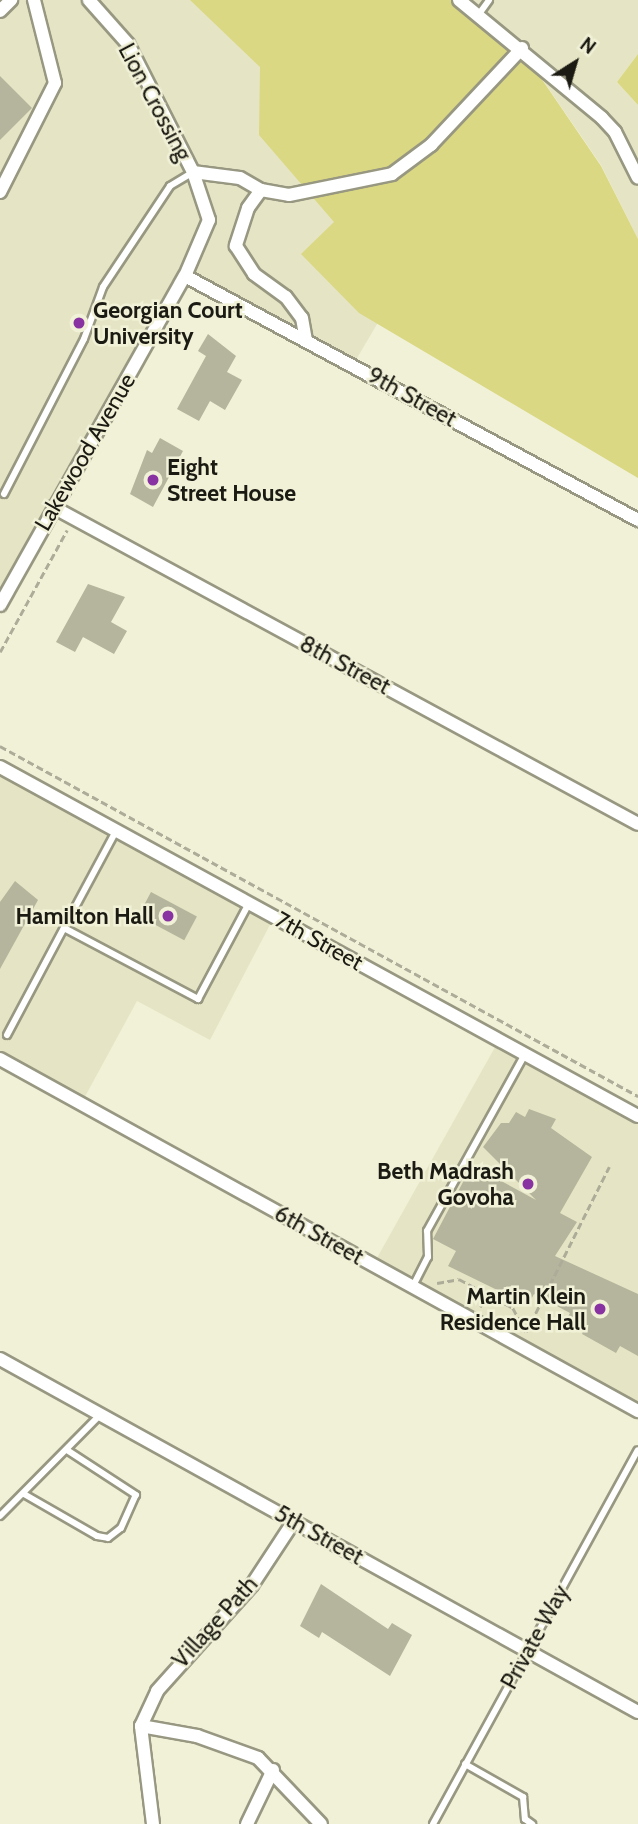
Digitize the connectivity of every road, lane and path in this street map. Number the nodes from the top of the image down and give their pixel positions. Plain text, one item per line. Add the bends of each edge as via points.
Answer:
1 (11, 0) edge
2 (34, 0) edge
3 (89, 0) edge
4 (459, 0) edge
5 (489, 0) edge
6 (0, 11) edge
7 (478, 14) junction
8 (522, 48) junction
9 (193, 172) junction
10 (638, 178) edge
11 (261, 190) junction
12 (0, 192) edge
13 (185, 276) junction
14 (306, 340) junction
15 (4, 494) dead end
16 (53, 507) junction
17 (73, 518) junction
18 (638, 520) edge
19 (0, 605) edge
20 (0, 652) edge
21 (0, 746) edge
22 (0, 766) edge
23 (638, 824) edge
24 (116, 830) junction
25 (248, 903) junction
26 (64, 928) junction
27 (7, 1035) dead end
28 (526, 1054) junction
29 (0, 1059) edge
30 (638, 1097) edge
31 (638, 1116) edge
32 (609, 1167) dead end
33 (437, 1283) dead end
34 (413, 1286) junction
35 (488, 1292) junction
36 (480, 1307) dead end
37 (526, 1332) junction
38 (519, 1345) junction
39 (0, 1359) edge
40 (638, 1410) edge
41 (101, 1414) junction
42 (638, 1450) edge
43 (67, 1451) junction
44 (24, 1494) junction
45 (0, 1516) edge
46 (294, 1521) junction
47 (527, 1650) junction
48 (638, 1712) edge
49 (141, 1726) junction
50 (466, 1764) junction
51 (273, 1770) junction
52 (153, 1824) edge
53 (247, 1824) edge
54 (321, 1824) edge
55 (433, 1824) edge
56 (532, 1824) edge

1 - 6 street
2 - 12 street via 55,83
3 - 9 street, Lion Crossing via 128,44
4 - 7 street
5 - 7 lane
7 - 8 street
8 - 10 street via 615,132
8 - 11 street via 431,145 392,174 289,195
9 - 11 street via 240,178
9 - 13 street, Lakewood Avenue via 209,220
9 - 15 lane via 170,186 103,287 84,339
11 - 14 street via 248,208 236,246 254,274 286,297 302,318
13 - 14 street, 9th Street
13 - 16 street, Lakewood Avenue
14 - 18 street, 9th Street
16 - 17 street, 8th Street
16 - 19 street, Lakewood Avenue
17 - 20 path
17 - 23 street, 8th Street
21 - 30 path
22 - 24 street, 7th Street
24 - 25 street, 7th Street
24 - 26 lane
25 - 26 lane via 198,999
25 - 28 street, 7th Street
26 - 27 lane
28 - 31 street, 7th Street
28 - 34 lane via 427,1231 428,1257
29 - 34 street, 6th Street
32 - 37 path
33 - 35 path via 459,1279
34 - 38 street, 6th Street
35 - 36 path
35 - 37 path via 513,1308
37 - 38 path
38 - 40 street, 6th Street
39 - 41 street, 5th Street
41 - 43 lane
41 - 46 street, 5th Street
42 - 47 lane, Private Way
43 - 44 lane
43 - 44 lane via 136,1495 121,1528 108,1538 97,1536
44 - 45 lane
46 - 47 street, 5th Street
46 - 49 street, Village Path via 252,1586 176,1664
47 - 48 street, 5th Street
47 - 50 lane, Private Way
49 - 51 street via 222,1744
49 - 52 street
50 - 55 lane, Private Way
50 - 56 lane via 523,1797 525,1819
51 - 53 street
51 - 54 street

